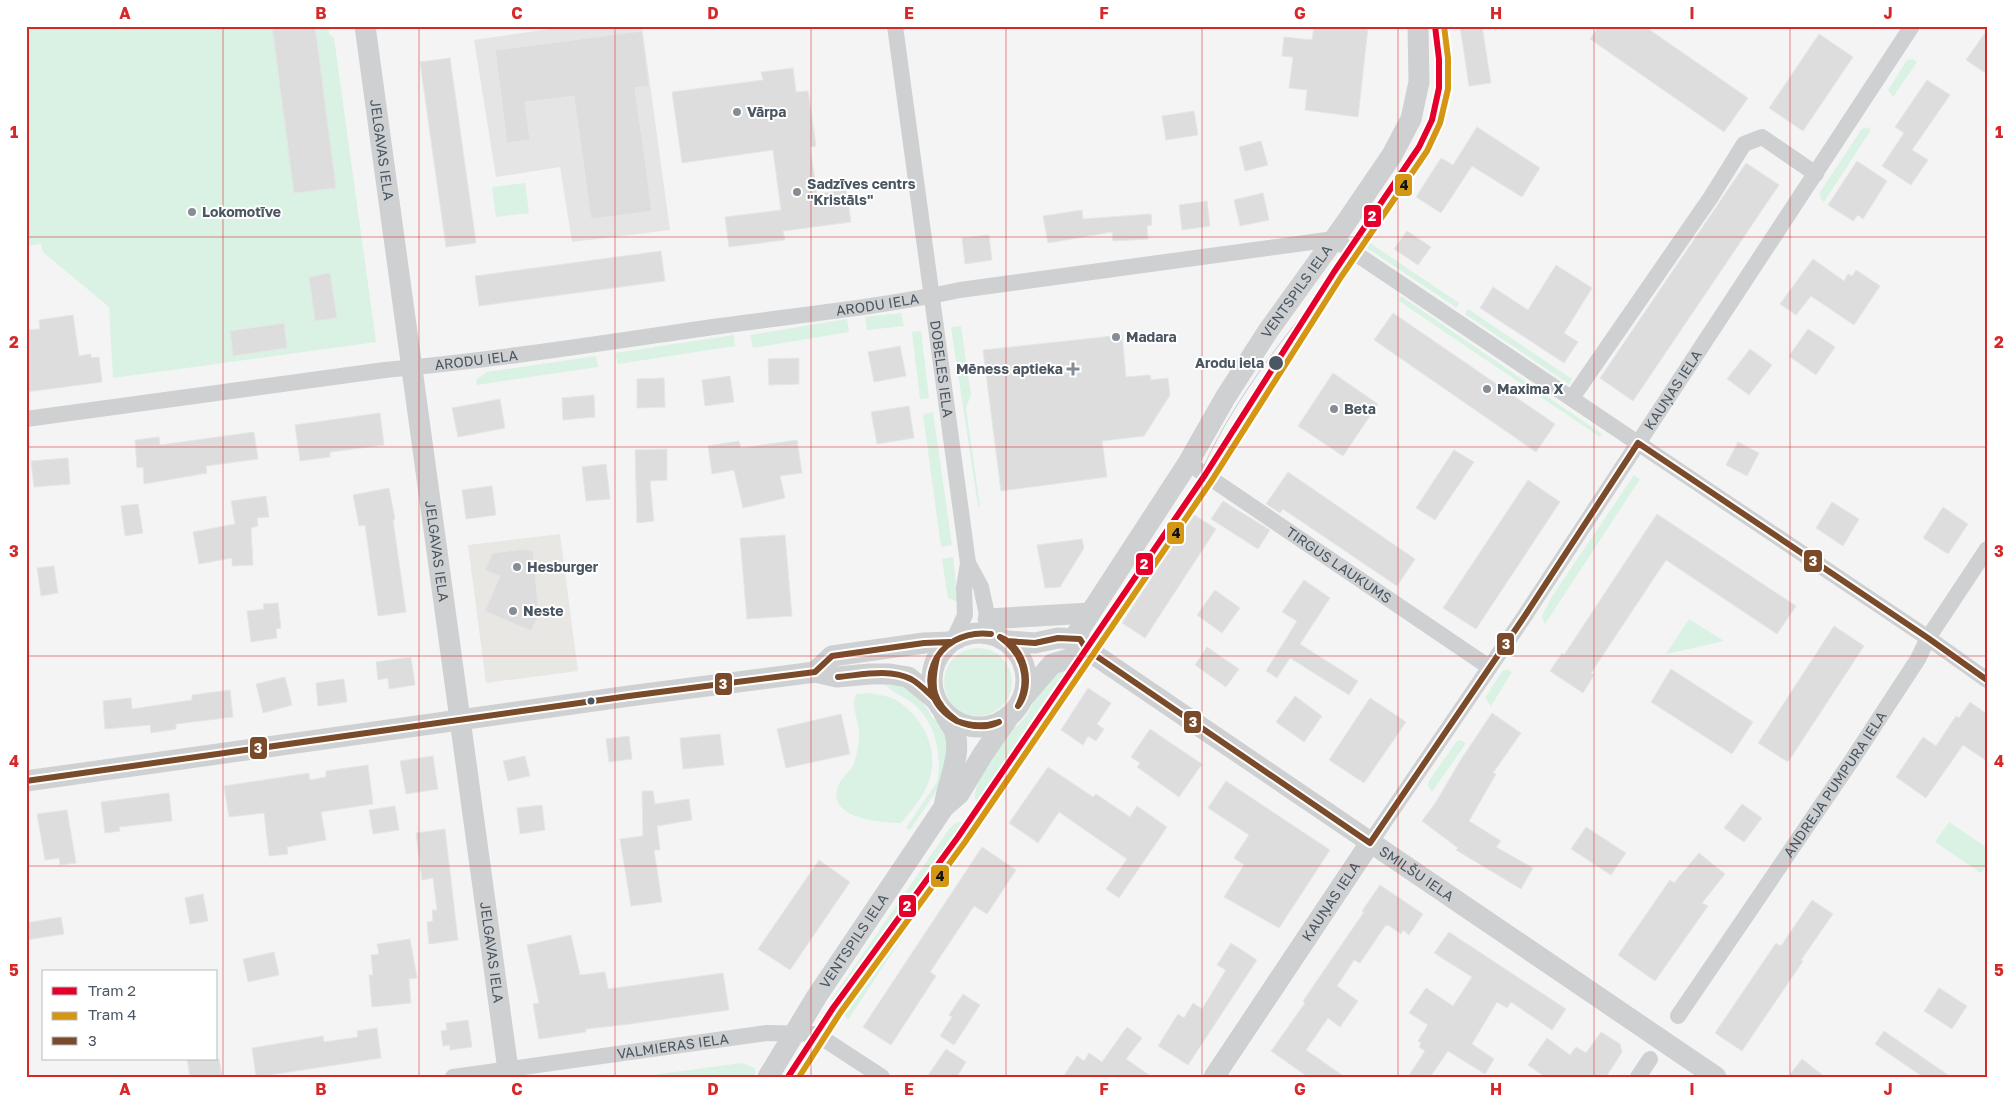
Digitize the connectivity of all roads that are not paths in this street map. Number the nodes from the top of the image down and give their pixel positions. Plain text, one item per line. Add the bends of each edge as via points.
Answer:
1 (365, 26) edge
2 (895, 26) edge
3 (1418, 26) edge
4 (1912, 26) edge
5 (1816, 174) junction
6 (1334, 239) junction
7 (931, 296) junction
8 (412, 368) junction
9 (1572, 398) junction
10 (26, 419) edge
11 (1638, 442) junction
12 (1188, 463) junction
13 (1987, 549) edge
14 (968, 563) junction
15 (1090, 614) junction
16 (997, 632) junction
17 (1928, 638) junction
18 (952, 640) junction
19 (1080, 644) junction
20 (1489, 667) junction
21 (815, 672) junction
22 (1987, 680) edge
23 (1023, 698) junction
24 (940, 706) junction
25 (1008, 718) junction
26 (460, 721) junction
27 (26, 781) edge
28 (944, 807) junction
29 (1370, 843) junction
30 (1678, 1016) dead end
31 (795, 1034) junction
32 (1650, 1060) dead end
33 (509, 1073) edge
34 (1712, 1074) edge
35 (453, 1077) edge
36 (768, 1077) edge
37 (882, 1077) edge
38 (1214, 1077) edge
39 (1638, 1077) edge

1 - 8 street, JELGAVAS IELA
2 - 7 street, DOBELES IELA
3 - 6 street, VENTSPILS IELA via 1419,82 1411,119 1392,155
4 - 5 street, KAUŅAS IELA
5 - 9 street via 1762,137 1744,144
5 - 11 street, KAUŅAS IELA
6 - 7 street, ARODU IELA via 969,288
6 - 9 street
6 - 12 street, VENTSPILS IELA via 1262,339
7 - 8 street, ARODU IELA
7 - 14 street, DOBELES IELA
8 - 10 street, ARODU IELA
8 - 26 street, JELGAVAS IELA
9 - 11 street
11 - 17 street
11 - 20 street, KAUŅAS IELA
12 - 15 street, VENTSPILS IELA
12 - 20 street, TIRGUS LAUKUMS
13 - 17 street, ANDREJA PUMPURA IELA
14 - 16 street via 981,587
14 - 18 street via 964,588 965,615
15 - 16 street
15 - 19 street, VENTSPILS IELA
16 - 18 street via 977,632
16 - 19 street via 1035,643 1058,638
16 - 23 street via 1018,652 1025,667
17 - 22 street
17 - 30 street, ANDREJA PUMPURA IELA via 1852,760
18 - 21 street via 832,656
18 - 24 street via 938,654 932,668 931,684
19 - 23 street via 1072,658 1052,664
19 - 29 street, SMILŠU IELA
20 - 29 street, KAUŅAS IELA
21 - 24 street via 837,677 870,674 908,677
21 - 26 street
23 - 25 street
24 - 25 street via 955,722 968,726 982,728
24 - 28 street, VENTSPILS IELA via 954,731 956,751
25 - 28 street, VENTSPILS IELA via 959,794
26 - 27 street
26 - 33 street, JELGAVAS IELA
28 - 31 street, VENTSPILS IELA
29 - 34 street, SMILŠU IELA
29 - 38 street, KAUŅAS IELA
31 - 33 street, VALMIERAS IELA via 750,1034
31 - 36 street, VENTSPILS IELA
31 - 37 street, VALMIERAS IELA via 816,1034
32 - 39 street
33 - 35 street, VALMIERAS IELA

